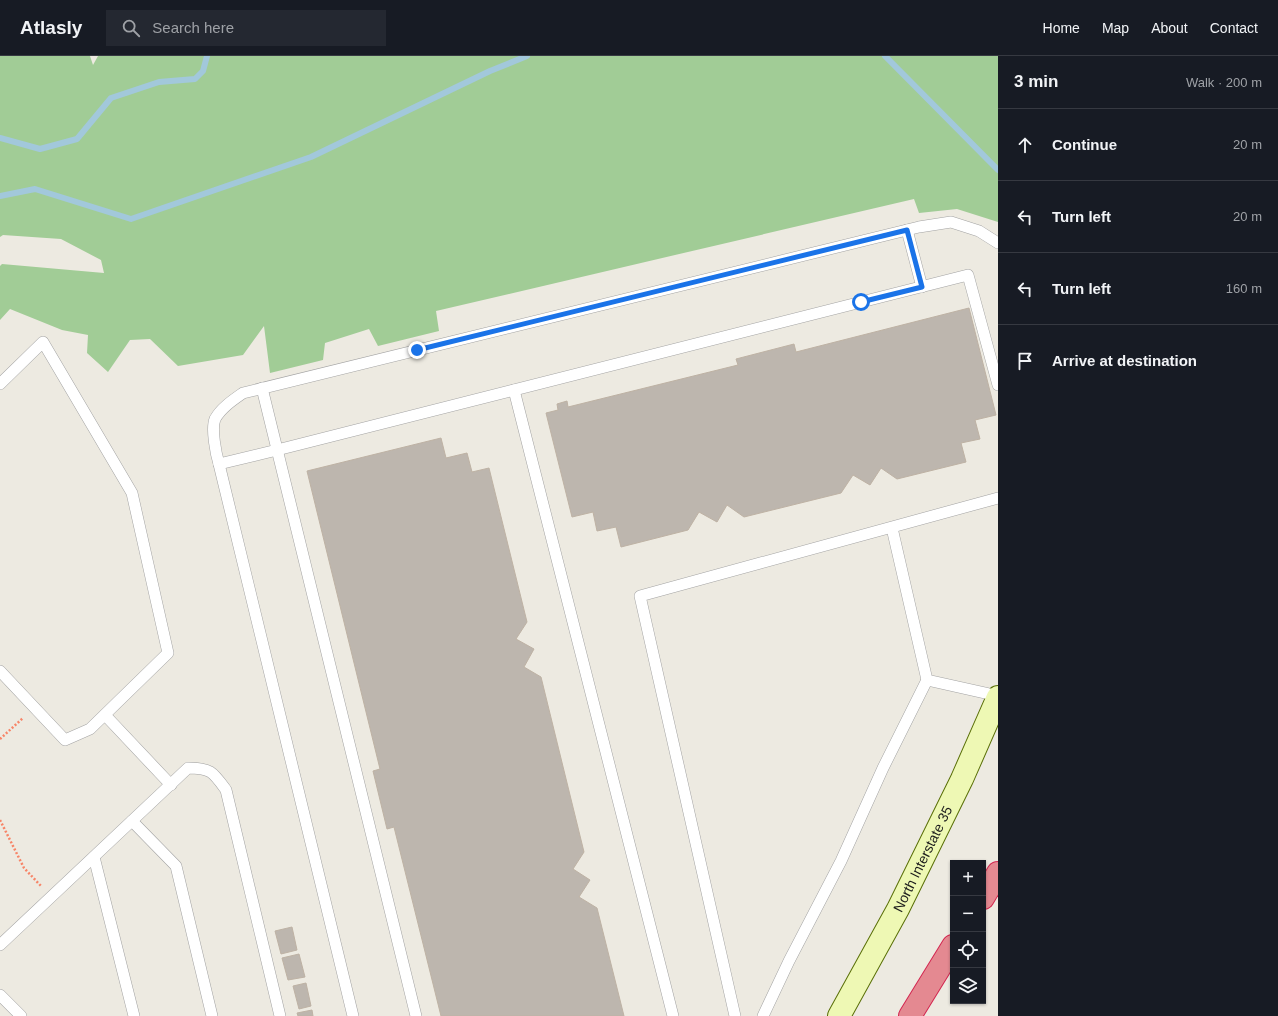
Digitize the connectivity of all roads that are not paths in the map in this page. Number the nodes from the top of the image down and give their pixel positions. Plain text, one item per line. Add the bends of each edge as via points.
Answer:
1 (907, 230) junction
2 (998, 243) edge
3 (922, 287) junction
4 (0, 384) edge
5 (998, 385) edge
6 (262, 388) junction
7 (514, 390) junction
8 (277, 450) junction
9 (219, 464) junction
10 (998, 498) edge
11 (892, 528) junction
12 (0, 671) edge
13 (927, 680) junction
14 (998, 696) edge
15 (105, 715) junction
16 (171, 785) junction
17 (132, 821) junction
18 (94, 857) junction
19 (998, 873) edge
20 (984, 896) edge
21 (0, 946) edge
22 (950, 951) edge
23 (0, 995) edge
24 (21, 1016) edge
25 (134, 1016) edge
26 (212, 1016) edge
27 (280, 1016) edge
28 (353, 1016) edge
29 (416, 1016) edge
30 (673, 1016) edge
31 (735, 1016) edge
32 (763, 1016) edge
33 (839, 1016) edge
34 (910, 1016) edge

1 - 2 lane via 951,222 978,231
1 - 3 lane
1 - 6 lane
3 - 5 lane via 968,275
3 - 7 lane
4 - 15 lane via 43,342 132,493 168,653
6 - 8 lane
6 - 9 lane via 243,393 226,406 215,420 215,451
7 - 8 lane
7 - 30 lane
8 - 9 lane
8 - 29 lane
9 - 28 lane
10 - 11 lane
11 - 13 lane
11 - 31 lane via 640,596
12 - 15 lane via 65,740 90,729
13 - 14 lane
13 - 32 lane via 882,768 841,861
14 - 33 main road, North Interstate 35 via 962,779 901,902
15 - 16 lane
16 - 17 lane
16 - 27 lane via 188,768 205,768 217,776 226,790
17 - 18 lane
17 - 26 lane via 176,866
18 - 21 lane
18 - 25 lane
19 - 20 highway
22 - 34 highway
23 - 24 lane

